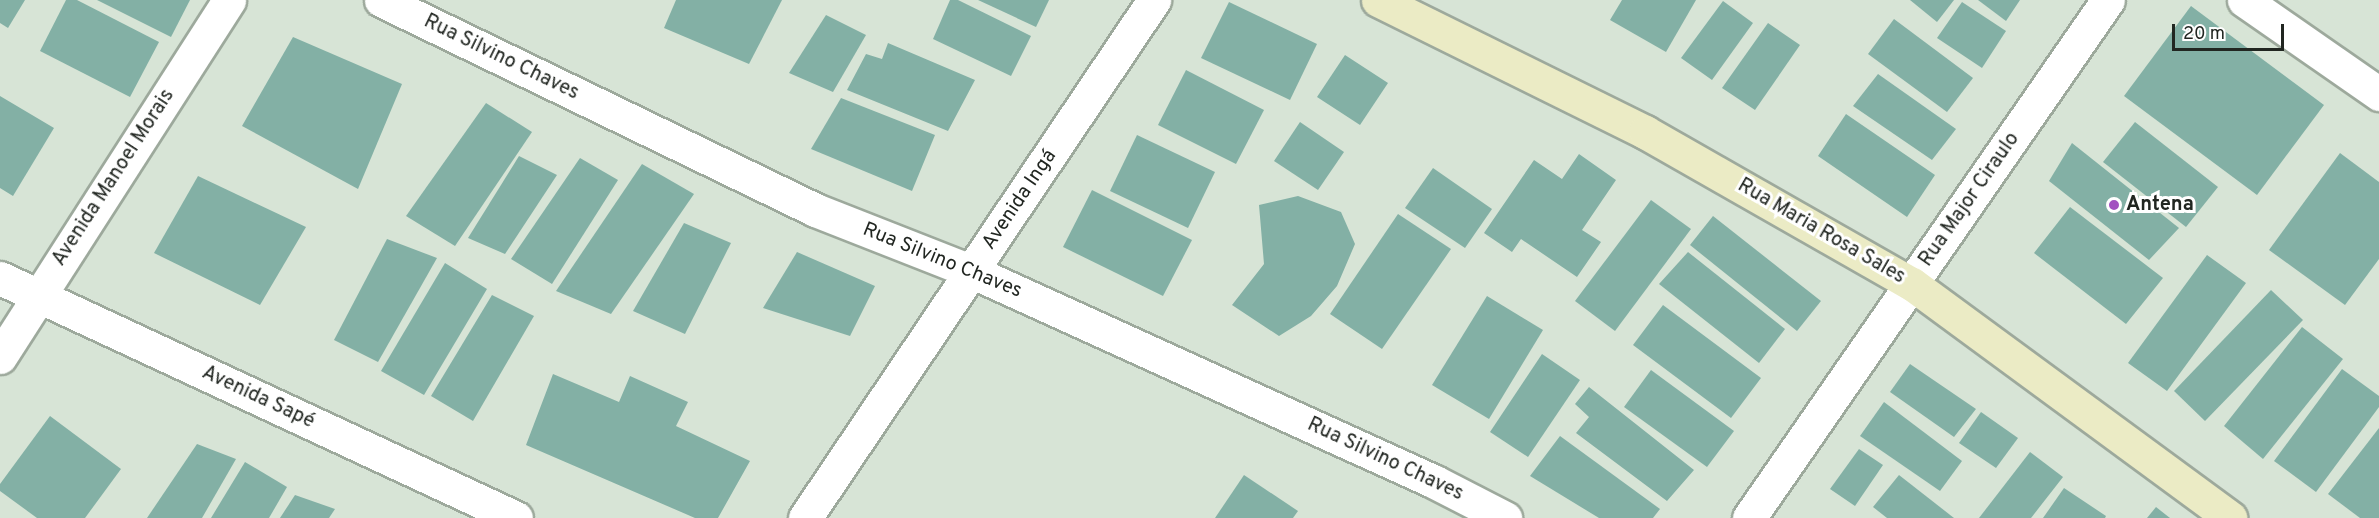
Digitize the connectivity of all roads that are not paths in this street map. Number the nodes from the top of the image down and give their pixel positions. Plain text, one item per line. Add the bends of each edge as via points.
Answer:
1 (229, 0) edge
2 (381, 0) edge
3 (1154, 0) edge
4 (1378, 0) edge
5 (2108, 0) edge
6 (2244, 0) edge
7 (2379, 94) edge
8 (973, 272) junction
9 (0, 279) edge
10 (1912, 284) junction
11 (38, 297) junction
12 (0, 357) edge
13 (516, 518) edge
14 (805, 518) edge
15 (1505, 518) edge
16 (1749, 518) edge
17 (2230, 518) edge

1 - 11 street, Avenida Manoel Morais
2 - 8 street, Rua Silvino Chaves via 814,210
3 - 8 street, Avenida Ingá
4 - 10 main road, Rua Maria Rosa Sales via 1645,132
5 - 10 street, Rua Major Ciraulo
6 - 7 street
8 - 14 street, Avenida Ingá
8 - 15 street, Rua Silvino Chaves via 1435,482
9 - 11 street, Avenida Sapé
10 - 16 street, Rua Major Ciraulo
10 - 17 main road, Rua Maria Rosa Sales
11 - 12 street, Avenida Manoel Morais
11 - 13 street, Avenida Sapé

